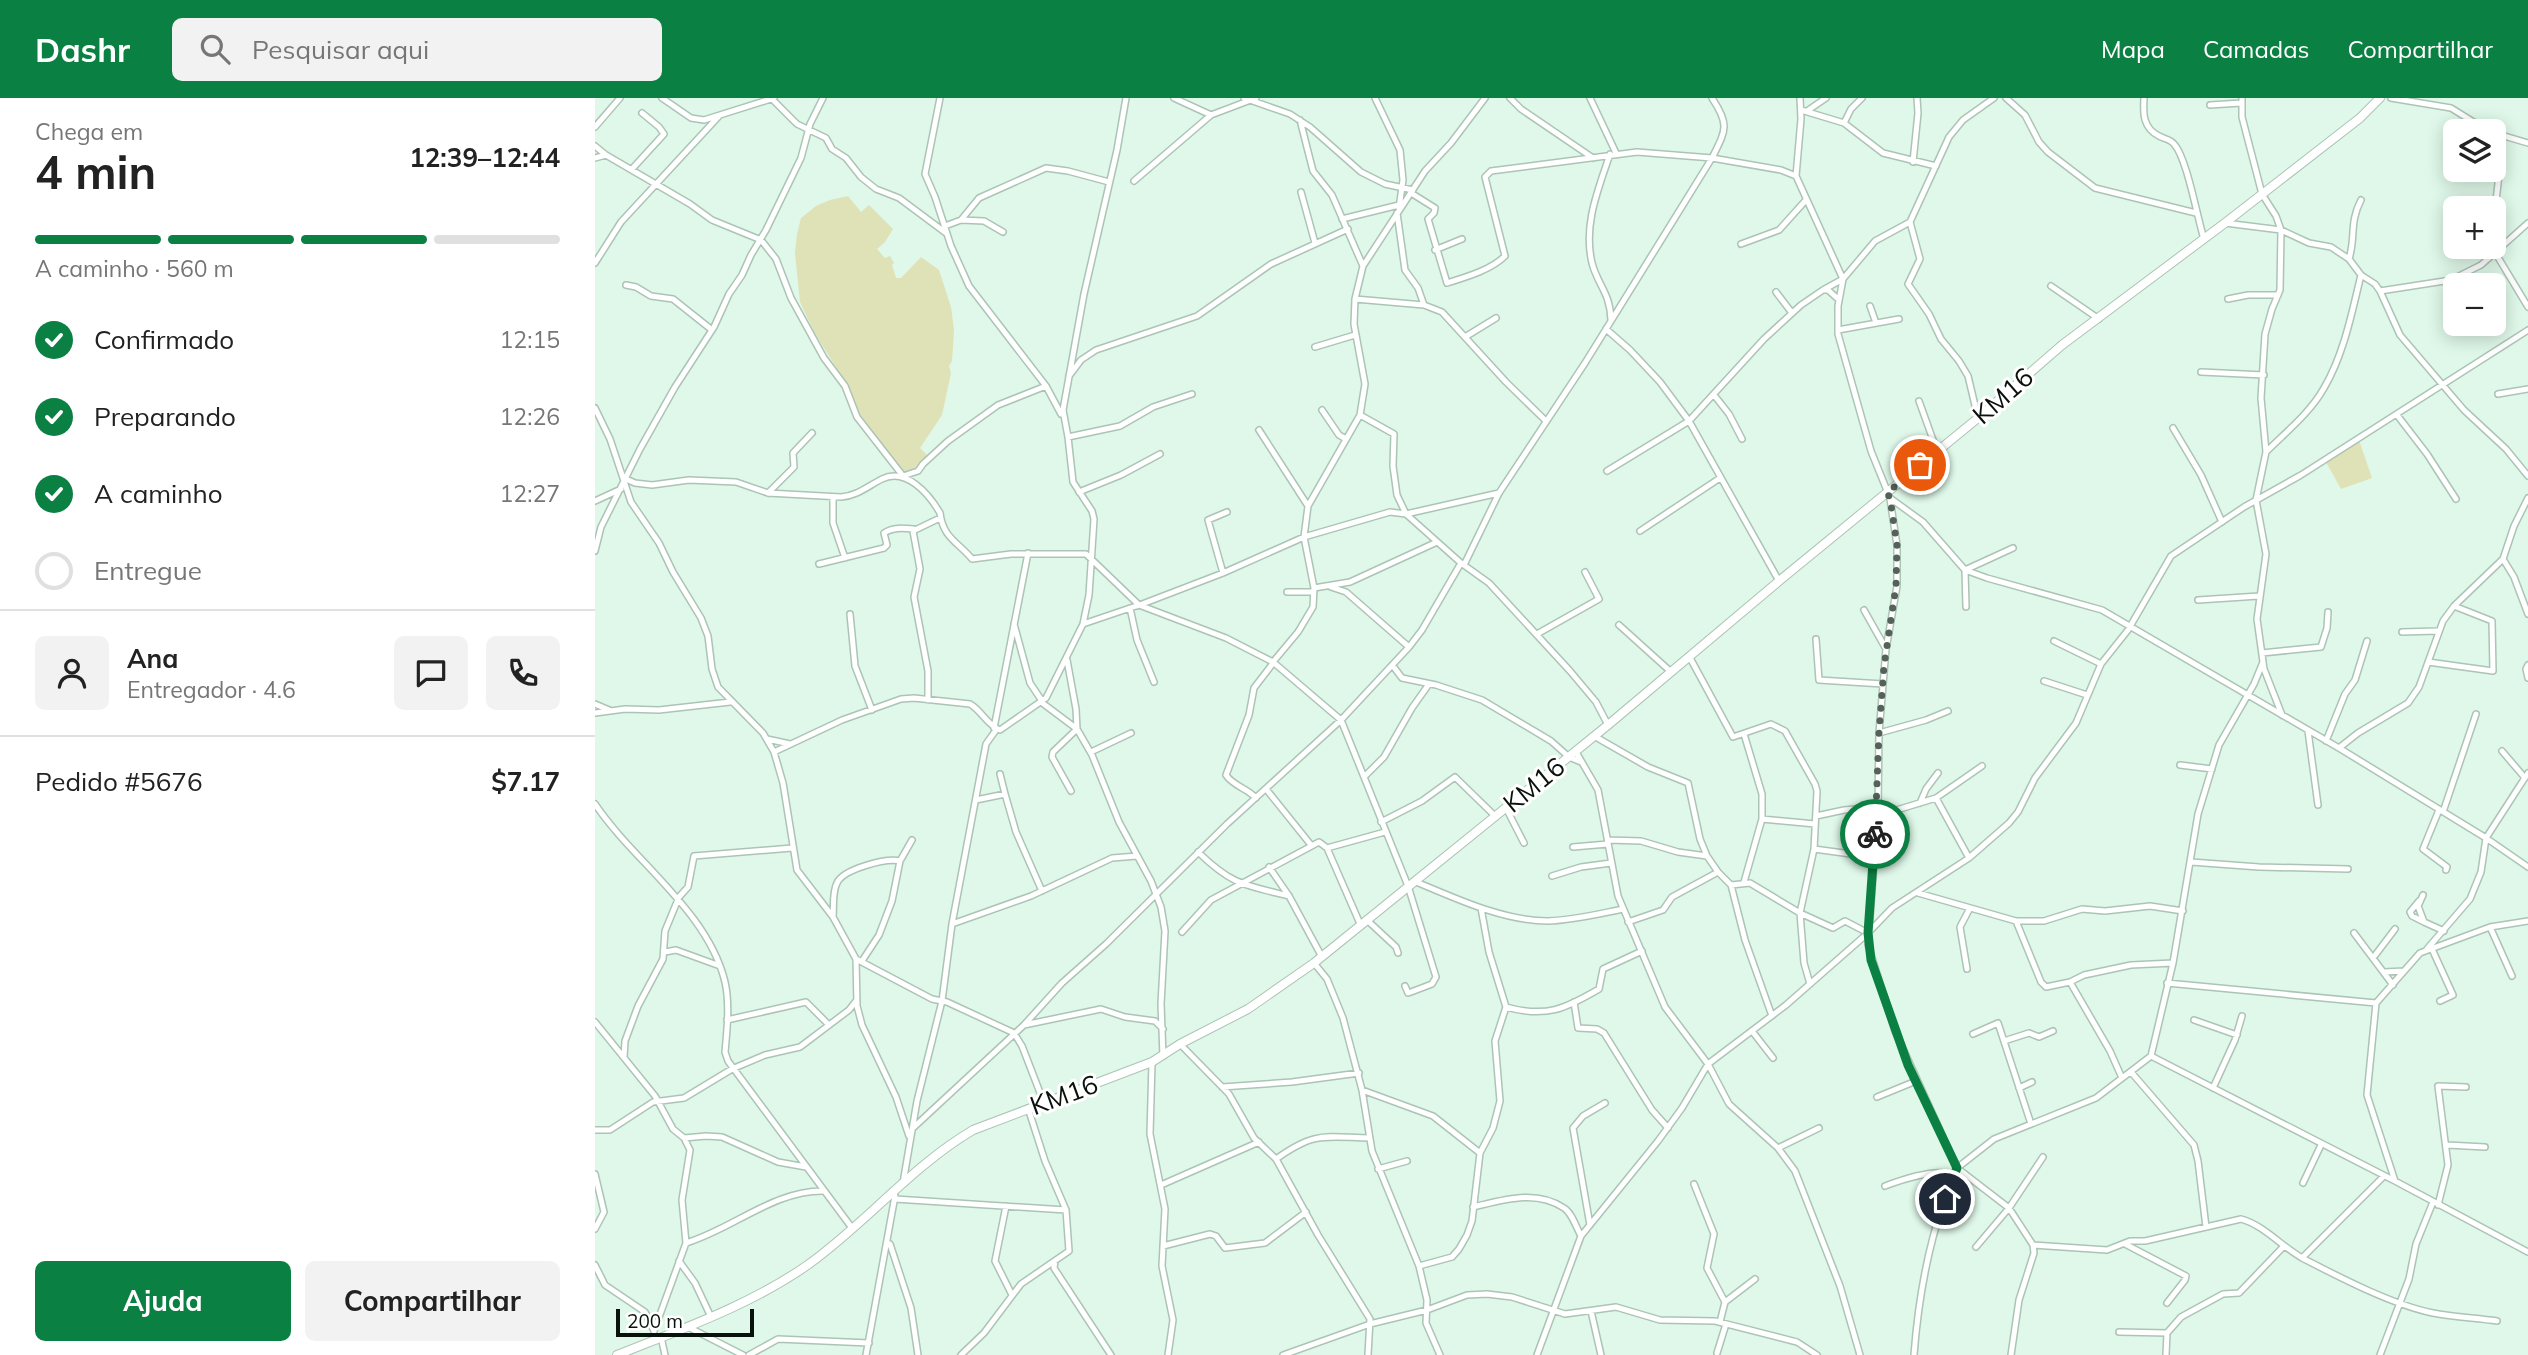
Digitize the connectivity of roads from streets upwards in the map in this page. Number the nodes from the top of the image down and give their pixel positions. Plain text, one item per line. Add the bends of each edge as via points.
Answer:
1 (620, 98) edge
2 (662, 98) edge
3 (823, 98) edge
4 (940, 98) edge
5 (1126, 98) edge
6 (1174, 98) edge
7 (1257, 98) edge
8 (1375, 98) edge
9 (1485, 98) edge
10 (1510, 98) edge
11 (1590, 98) edge
12 (1712, 98) edge
13 (1800, 98) edge
14 (1826, 98) edge
15 (1862, 98) edge
16 (1917, 98) edge
17 (1994, 98) edge
18 (2006, 98) edge
19 (2144, 98) edge
20 (2380, 98) edge
21 (2391, 98) edge
22 (773, 99) edge
23 (1246, 99) edge
24 (2242, 101) edge
25 (2210, 105) dead end
26 (1804, 110) junction
27 (642, 113) dead end
28 (1211, 115) junction
29 (719, 116) junction
30 (2469, 119) edge
31 (1300, 120) junction
32 (1845, 123) junction
33 (595, 127) edge
34 (808, 130) junction
35 (2506, 137) edge
36 (2528, 143) edge
37 (595, 146) edge
38 (1613, 154) junction
39 (606, 155) junction
40 (595, 158) edge
41 (1593, 158) junction
42 (1712, 158) junction
43 (1913, 162) junction
44 (1936, 166) junction
45 (632, 169) junction
46 (1796, 176) junction
47 (1134, 181) dead end
48 (1109, 182) junction
49 (656, 184) junction
50 (1403, 188) junction
51 (1412, 191) junction
52 (1301, 192) dead end
53 (2262, 194) junction
54 (1806, 200) junction
55 (2361, 200) dead end
56 (1398, 210) junction
57 (2196, 213) junction
58 (1342, 219) junction
59 (961, 220) junction
60 (1910, 222) junction
61 (2225, 223) junction
62 (2528, 223) edge
63 (945, 226) junction
64 (1348, 229) junction
65 (2281, 230) junction
66 (1003, 232) dead end
67 (947, 234) junction
68 (1461, 239) dead end
69 (2204, 239) junction
70 (761, 240) junction
71 (1315, 243) junction
72 (1741, 244) dead end
73 (2506, 244) edge
74 (1435, 250) junction
75 (2349, 259) junction
76 (2488, 259) edge
77 (2498, 259) edge
78 (595, 264) edge
79 (1363, 266) junction
80 (2361, 275) junction
81 (1843, 279) junction
82 (626, 285) dead end
83 (2051, 286) dead end
84 (1823, 290) junction
85 (2381, 291) junction
86 (1776, 292) dead end
87 (2278, 295) junction
88 (1355, 299) junction
89 (1838, 299) junction
90 (2228, 299) dead end
91 (1424, 305) junction
92 (1870, 306) dead end
93 (2528, 307) edge
94 (1792, 313) junction
95 (1496, 318) dead end
96 (1899, 319) dead end
97 (2099, 319) junction
98 (1611, 320) junction
99 (1876, 323) junction
100 (1606, 329) junction
101 (712, 330) junction
102 (1838, 330) junction
103 (2528, 330) edge
104 (1355, 335) junction
105 (1465, 337) junction
106 (1315, 347) dead end
107 (2201, 372) dead end
108 (2264, 375) junction
109 (1067, 379) junction
110 (1046, 386) junction
111 (2443, 386) junction
112 (2528, 389) edge
113 (1192, 394) dead end
114 (2498, 394) dead end
115 (1714, 395) junction
116 (1919, 401) dead end
117 (595, 408) edge
118 (1322, 410) dead end
119 (1360, 415) junction
120 (2397, 415) junction
121 (1062, 416) junction
122 (1978, 418) junction
123 (1546, 421) junction
124 (1689, 421) junction
125 (2172, 428) dead end
126 (1259, 430) dead end
127 (812, 433) dead end
128 (1068, 437) junction
129 (1346, 439) junction
130 (1742, 439) dead end
131 (1937, 451) junction
132 (2266, 452) junction
133 (1160, 454) dead end
134 (918, 471) junction
135 (1607, 471) dead end
136 (903, 476) junction
137 (2528, 476) edge
138 (1720, 478) junction
139 (624, 484) junction
140 (920, 488) junction
141 (1079, 492) junction
142 (768, 493) junction
143 (1499, 493) junction
144 (833, 497) junction
145 (1889, 498) junction
146 (2528, 498) edge
147 (2456, 499) dead end
148 (2256, 500) junction
149 (595, 501) edge
150 (1308, 506) junction
151 (1227, 512) dead end
152 (1406, 514) junction
153 (940, 518) junction
154 (2222, 523) junction
155 (914, 529) junction
156 (1640, 531) dead end
157 (1304, 537) junction
158 (1437, 542) junction
159 (2013, 548) dead end
160 (595, 551) edge
161 (1028, 553) junction
162 (1091, 557) junction
163 (845, 558) junction
164 (2503, 559) junction
165 (819, 564) dead end
166 (1462, 564) junction
167 (1965, 570) junction
168 (1584, 572) dead end
169 (1223, 573) junction
170 (1779, 581) junction
171 (1331, 587) junction
172 (1314, 590) junction
173 (1287, 592) dead end
174 (2259, 596) junction
175 (2198, 600) dead end
176 (1139, 605) junction
177 (2454, 606) junction
178 (1966, 607) dead end
179 (1130, 608) junction
180 (1864, 610) dead end
181 (2527, 610) edge
182 (2328, 612) dead end
183 (850, 614) dead end
184 (1013, 621) junction
185 (1083, 623) junction
186 (1619, 625) dead end
187 (2129, 625) junction
188 (2437, 631) junction
189 (2402, 632) dead end
190 (1537, 634) junction
191 (1816, 639) dead end
192 (2054, 641) dead end
193 (2367, 641) dead end
194 (1409, 647) junction
195 (1886, 649) junction
196 (2262, 653) junction
197 (1689, 656) junction
198 (1067, 660) junction
199 (1273, 662) junction
200 (2263, 662) junction
201 (2428, 662) junction
202 (2101, 664) junction
203 (2528, 665) edge
204 (1393, 666) junction
205 (1670, 671) junction
206 (2528, 678) edge
207 (2044, 681) dead end
208 (1154, 682) dead end
209 (1429, 684) junction
210 (1883, 684) junction
211 (2246, 694) junction
212 (2087, 695) junction
213 (929, 700) junction
214 (1042, 701) junction
215 (730, 702) junction
216 (595, 704) edge
217 (609, 710) junction
218 (872, 710) junction
219 (1948, 711) dead end
220 (595, 713) edge
221 (2476, 714) dead end
222 (2283, 716) junction
223 (1341, 720) junction
224 (1608, 725) junction
225 (995, 729) junction
226 (1077, 729) junction
227 (2308, 731) junction
228 (1131, 733) dead end
229 (1879, 733) junction
230 (1744, 734) junction
231 (1594, 736) junction
232 (767, 739) junction
233 (2326, 741) junction
234 (790, 744) junction
235 (2339, 748) junction
236 (2502, 751) dead end
237 (774, 752) junction
238 (1091, 752) junction
239 (1572, 754) junction
240 (2180, 765) dead end
241 (1982, 766) dead end
242 (2211, 769) junction
243 (1938, 773) dead end
244 (1000, 774) dead end
245 (1365, 776) junction
246 (2526, 776) edge
247 (1266, 789) junction
248 (1071, 791) dead end
249 (1005, 794) junction
250 (1936, 797) junction
251 (1256, 799) junction
252 (976, 800) junction
253 (595, 804) edge
254 (1919, 804) junction
255 (2318, 805) dead end
256 (1878, 807) junction
257 (1506, 808) junction
258 (2441, 811) junction
259 (1495, 816) junction
260 (1877, 816) junction
261 (1762, 819) junction
262 (1816, 820) junction
263 (1381, 822) junction
264 (1385, 832) junction
265 (2486, 838) junction
266 (912, 840) dead end
267 (1608, 842) junction
268 (1524, 843) dead end
269 (1311, 845) junction
270 (1573, 847) dead end
271 (792, 848) junction
272 (1327, 848) junction
273 (1814, 849) junction
274 (1198, 852) junction
275 (1137, 856) junction
276 (1707, 856) junction
277 (1873, 857) junction
278 (1969, 858) junction
279 (900, 861) junction
280 (2191, 862) junction
281 (1611, 863) junction
282 (2528, 866) edge
283 (1269, 867) junction
284 (2348, 869) dead end
285 (2446, 870) dead end
286 (1718, 872) junction
287 (1552, 876) dead end
288 (1744, 882) junction
289 (1411, 883) junction
290 (1238, 884) junction
291 (1731, 885) junction
292 (1042, 891) junction
293 (1919, 892) junction
294 (1156, 894) junction
295 (1289, 896) junction
296 (2421, 898) dead end
297 (678, 902) junction
298 (1481, 908) junction
299 (1970, 908) junction
300 (1623, 909) junction
301 (2183, 911) junction
302 (1800, 913) junction
303 (833, 917) junction
304 (2016, 921) junction
305 (2528, 921) edge
306 (1628, 922) junction
307 (1364, 923) junction
308 (952, 924) junction
309 (2490, 927) junction
310 (2395, 929) dead end
311 (2444, 931) junction
312 (1182, 932) dead end
313 (1868, 933) junction
314 (2354, 933) dead end
315 (2428, 950) junction
316 (1642, 951) junction
317 (665, 952) junction
318 (1398, 953) dead end
319 (1322, 957) junction
320 (2373, 958) junction
321 (859, 960) junction
322 (1314, 963) junction
323 (2173, 963) junction
324 (720, 967) junction
325 (1968, 969) dead end
326 (2404, 971) junction
327 (2384, 972) junction
328 (2512, 976) dead end
329 (2070, 982) junction
330 (2168, 983) junction
331 (1810, 985) junction
332 (2393, 985) junction
333 (1405, 986) dead end
334 (942, 1001) junction
335 (2440, 1001) dead end
336 (856, 1002) junction
337 (1574, 1002) junction
338 (2375, 1003) junction
339 (1506, 1007) junction
340 (849, 1010) junction
341 (859, 1012) junction
342 (1162, 1014) junction
343 (1772, 1016) junction
344 (2242, 1016) dead end
345 (727, 1020) junction
346 (2194, 1020) dead end
347 (1155, 1021) junction
348 (595, 1022) edge
349 (829, 1025) junction
350 (1024, 1025) junction
351 (1163, 1028) junction
352 (1752, 1031) junction
353 (2053, 1031) dead end
354 (1014, 1033) junction
355 (1973, 1034) dead end
356 (2237, 1035) junction
357 (2004, 1041) junction
358 (1180, 1044) junction
359 (1163, 1056) junction
360 (2151, 1056) junction
361 (624, 1057) junction
362 (1773, 1058) dead end
363 (1152, 1062) junction
364 (1708, 1064) junction
365 (732, 1069) junction
366 (2130, 1072) junction
367 (1359, 1073) junction
368 (2122, 1079) junction
369 (1916, 1080) junction
370 (2032, 1082) dead end
371 (1222, 1087) junction
372 (2466, 1087) dead end
373 (2019, 1088) junction
374 (2213, 1088) junction
375 (1362, 1090) junction
376 (1877, 1097) dead end
377 (659, 1101) junction
378 (1044, 1103) junction
379 (1605, 1103) dead end
380 (1028, 1108) junction
381 (2031, 1124) junction
382 (913, 1128) junction
383 (1668, 1128) junction
384 (1819, 1128) dead end
385 (595, 1130) edge
386 (909, 1136) junction
387 (684, 1138) junction
388 (1370, 1139) junction
389 (1259, 1142) junction
390 (2321, 1144) junction
391 (2447, 1145) junction
392 (2485, 1147) dead end
393 (1778, 1148) junction
394 (1480, 1153) junction
395 (2043, 1157) dead end
396 (1276, 1159) junction
397 (1406, 1161) dead end
398 (806, 1167) junction
399 (1957, 1168) junction
400 (1378, 1169) junction
401 (595, 1174) edge
402 (1952, 1175) junction
403 (2384, 1175) junction
404 (2395, 1181) junction
405 (2303, 1183) dead end
406 (1694, 1184) dead end
407 (1161, 1185) junction
408 (900, 1186) junction
409 (1885, 1186) dead end
410 (824, 1191) junction
411 (895, 1199) junction
412 (2435, 1203) junction
413 (1006, 1206) junction
414 (1473, 1208) junction
415 (2009, 1208) junction
416 (1066, 1210) junction
417 (1306, 1212) junction
418 (1591, 1226) junction
419 (2206, 1227) junction
420 (852, 1228) junction
421 (595, 1229) edge
422 (1581, 1236) junction
423 (889, 1241) junction
424 (686, 1243) junction
425 (2125, 1244) junction
426 (2033, 1245) junction
427 (1163, 1246) junction
428 (2284, 1246) junction
429 (1976, 1247) dead end
430 (2528, 1252) edge
431 (2302, 1258) junction
432 (680, 1261) junction
433 (1055, 1261) junction
434 (595, 1265) edge
435 (1046, 1266) junction
436 (1419, 1266) junction
437 (1054, 1268) junction
438 (1755, 1279) dead end
439 (1012, 1295) junction
440 (1725, 1302) junction
441 (2401, 1302) junction
442 (2167, 1303) dead end
443 (1554, 1309) junction
444 (1427, 1310) junction
445 (1591, 1311) junction
446 (711, 1317) junction
447 (2497, 1321) dead end
448 (1723, 1323) junction
449 (1370, 1324) junction
450 (688, 1327) junction
451 (2119, 1332) dead end
452 (2167, 1333) junction
453 (657, 1336) junction
454 (869, 1343) junction
455 (1717, 1353) dead end
456 (617, 1355) edge
457 (665, 1355) edge
458 (743, 1355) edge
459 (749, 1355) edge
460 (866, 1355) edge
461 (918, 1355) edge
462 (961, 1355) edge
463 (1111, 1355) edge
464 (1168, 1355) edge
465 (1283, 1355) edge
466 (1368, 1355) edge
467 (1440, 1355) edge
468 (1537, 1355) edge
469 (1601, 1355) edge
470 (1817, 1355) edge
471 (1860, 1355) edge
472 (1914, 1355) edge
473 (2011, 1355) edge
474 (2166, 1355) edge
475 (2380, 1355) edge

1 - 33 street
2 - 29 street via 691,118
3 - 34 street
4 - 63 street via 925,174
5 - 48 street
6 - 28 street
7 - 23 street
8 - 50 street via 1400,150
9 - 51 street
10 - 41 street
11 - 38 street
12 - 42 street via 1725,121 1725,131
13 - 26 street
14 - 26 street
15 - 32 street
16 - 43 street
17 - 44 street via 1952,132
18 - 57 street via 2025,115 2048,152 2095,188
19 - 57 street via 2147,125 2173,143 2182,159
20 - 53 street, KM16
21 - 30 street via 2451,108
22 - 29 street
22 - 34 street via 791,120
23 - 28 street
23 - 31 street
24 - 25 street
24 - 53 street
26 - 32 street
26 - 46 street
27 - 45 street via 664,134
28 - 47 street
29 - 49 street
31 - 50 street via 1361,172
31 - 58 street via 1313,172 1332,195
32 - 43 street via 1883,153
34 - 67 street via 825,138 876,189 899,198
34 - 70 street via 801,158
35 - 36 street
37 - 39 street
38 - 41 street
38 - 42 street
38 - 98 street via 1588,234 1593,266 1610,301
39 - 40 street
39 - 45 street
41 - 74 street via 1486,174 1505,253 1499,261 1447,283
42 - 46 street
42 - 98 street
43 - 44 street
44 - 60 street
45 - 49 street
46 - 54 street
48 - 59 street via 1046,168 978,198
48 - 109 street
49 - 70 street via 712,220
49 - 78 street via 621,222
50 - 51 street
50 - 56 street
51 - 56 street
51 - 74 street via 1435,208 1428,219
52 - 71 street
53 - 61 street, KM16
53 - 65 street
54 - 72 street via 1779,230
54 - 81 street
55 - 75 street via 2353,218
56 - 58 street
56 - 79 street
56 - 91 street via 1405,270
57 - 69 street
58 - 64 street
59 - 63 street
59 - 66 street via 984,221
60 - 81 street via 1875,241
60 - 122 street via 1920,259 1908,280 1909,288 1964,368
61 - 65 street
61 - 69 street, KM16
62 - 73 street
63 - 67 street
64 - 71 street
64 - 79 street
65 - 75 street via 2331,247
65 - 87 street
67 - 110 street via 963,277
68 - 74 street
69 - 97 street, KM16
70 - 101 street
70 - 136 street via 776,259 791,298 824,358 845,386 857,417
71 - 109 street via 1271,264 1197,316 1096,350 1081,360
75 - 80 street
76 - 85 street via 2451,279
77 - 93 street
79 - 88 street
80 - 85 street
80 - 132 street via 2323,391
81 - 84 street
81 - 89 street
82 - 101 street via 673,299
83 - 97 street
84 - 89 street
84 - 94 street
85 - 111 street via 2400,335
86 - 94 street
87 - 90 street
87 - 108 street via 2265,334
88 - 91 street
88 - 104 street
89 - 102 street
91 - 105 street via 1442,312
92 - 99 street
94 - 115 street
95 - 105 street
96 - 99 street
97 - 122 street, KM16
98 - 100 street
99 - 102 street
100 - 123 street
100 - 124 street via 1660,382
101 - 139 street via 671,394
102 - 145 street via 1868,441
103 - 111 street
104 - 106 street
104 - 119 street via 1365,384
105 - 123 street
107 - 108 street
108 - 132 street via 2261,398
109 - 121 street
110 - 121 street
110 - 134 street via 998,405 948,441
111 - 120 street
111 - 137 street
112 - 114 street
113 - 128 street via 1120,425
115 - 124 street
115 - 130 street
116 - 131 street
117 - 139 street
118 - 129 street
119 - 129 street
119 - 152 street via 1394,434 1395,480
120 - 147 street
120 - 148 street
121 - 128 street
122 - 131 street, KM16
123 - 143 street
124 - 135 street
124 - 138 street
125 - 154 street via 2201,475
126 - 150 street
127 - 142 street via 793,453 794,467
128 - 141 street via 1071,477
129 - 150 street
131 - 145 street, KM16
132 - 148 street
133 - 141 street
134 - 136 street
134 - 140 street
136 - 140 street
136 - 144 street via 891,475 849,497
138 - 156 street
138 - 170 street
139 - 142 street via 736,482
139 - 149 street
139 - 160 street via 601,527
139 - 215 street via 701,618 715,678
140 - 153 street
141 - 162 street via 1094,515
142 - 144 street
143 - 152 street
143 - 166 street
144 - 163 street via 833,523
145 - 167 street via 1923,522
145 - 170 street, KM16 via 1873,505
145 - 195 street via 1897,545
146 - 164 street
148 - 154 street
148 - 174 street via 2266,554
150 - 157 street
151 - 169 street via 1208,520
152 - 157 street via 1390,512
152 - 158 street
153 - 155 street
153 - 161 street via 950,540 972,559
154 - 187 street via 2171,556
155 - 163 street via 887,531 886,547
155 - 213 street via 920,569 914,597
157 - 169 street
157 - 172 street
158 - 166 street
158 - 171 street
159 - 167 street
161 - 162 street
161 - 184 street
162 - 176 street
162 - 185 street
163 - 165 street
164 - 177 street
164 - 181 street
166 - 190 street via 1489,583
166 - 194 street
167 - 178 street
167 - 187 street via 2094,607
168 - 190 street via 1599,599
169 - 176 street
170 - 197 street, KM16
171 - 172 street
171 - 194 street via 1346,592
172 - 173 street
172 - 199 street via 1312,611
174 - 175 street
174 - 196 street
176 - 179 street
176 - 185 street
176 - 199 street via 1226,638
177 - 188 street
177 - 201 street via 2492,621 2493,671
179 - 185 street
179 - 208 street
180 - 195 street
182 - 196 street via 2321,647
183 - 218 street via 855,666
184 - 214 street via 1030,683
184 - 225 street
185 - 198 street
186 - 205 street
187 - 202 street
187 - 211 street
188 - 189 street
188 - 201 street
190 - 224 street via 1596,702
191 - 210 street via 1819,680
192 - 202 street
193 - 233 street via 2354,682
194 - 204 street
195 - 210 street
196 - 200 street
197 - 205 street, KM16
197 - 230 street via 1733,737
198 - 214 street
198 - 226 street
199 - 223 street
199 - 251 street via 1254,688 1249,715 1226,775
200 - 211 street
200 - 222 street
201 - 235 street via 2408,703
202 - 212 street
203 - 206 street
204 - 209 street via 1402,678
204 - 223 street
205 - 224 street, KM16
207 - 212 street
209 - 239 street via 1482,700
209 - 245 street via 1384,757
210 - 229 street
211 - 222 street
211 - 242 street
212 - 278 street via 2076,723 2035,778 2015,817
213 - 218 street via 901,699
213 - 225 street via 969,704
214 - 225 street via 1003,729
214 - 226 street
215 - 217 street
215 - 232 street
216 - 217 street
217 - 220 street
218 - 234 street
219 - 229 street
221 - 258 street
222 - 227 street
223 - 245 street
223 - 247 street
224 - 231 street, KM16
225 - 252 street via 986,744
226 - 238 street
226 - 248 street via 1052,757
227 - 233 street
227 - 255 street
228 - 238 street
229 - 256 street
230 - 261 street via 1762,794
230 - 262 street via 1771,724 1785,731 1815,784
231 - 239 street, KM16
231 - 276 street via 1648,768 1688,783
232 - 234 street
232 - 237 street
233 - 235 street
234 - 237 street
235 - 258 street
236 - 246 street
237 - 271 street
238 - 275 street
239 - 257 street, KM16
239 - 267 street via 1598,790
240 - 242 street
241 - 250 street
242 - 280 street
243 - 254 street
244 - 249 street
245 - 263 street
246 - 265 street
247 - 251 street
247 - 269 street
249 - 252 street
249 - 292 street
250 - 254 street
250 - 278 street
251 - 274 street
252 - 308 street
253 - 297 street
254 - 260 street
256 - 260 street
256 - 262 street via 1844,810
257 - 259 street, KM16
257 - 268 street
258 - 265 street
258 - 285 street via 2423,849
259 - 263 street via 1455,777
259 - 289 street, KM16
260 - 277 street
261 - 262 street
261 - 288 street
262 - 273 street
263 - 264 street
264 - 272 street
264 - 289 street
265 - 282 street
265 - 311 street via 2478,883 2466,906
266 - 279 street
267 - 270 street
267 - 276 street via 1641,841
267 - 281 street
269 - 272 street via 1322,842
269 - 283 street
271 - 297 street via 695,856 688,887
271 - 303 street via 797,870
272 - 307 street
273 - 277 street
273 - 302 street
274 - 290 street
274 - 294 street
275 - 292 street via 1112,858
275 - 294 street
276 - 286 street
277 - 313 street
278 - 293 street
279 - 303 street via 885,860 843,875 836,885
279 - 321 street via 879,935
280 - 284 street
280 - 301 street
281 - 287 street
281 - 300 street
283 - 290 street
283 - 295 street
286 - 291 street
286 - 306 street via 1672,897 1663,910
288 - 291 street
288 - 302 street
289 - 298 street
289 - 307 street, KM16
289 - 333 street via 1436,977 1432,984 1409,993
290 - 295 street
290 - 312 street via 1201,909
291 - 343 street
292 - 308 street
293 - 299 street
293 - 313 street via 1892,908
294 - 342 street via 1165,931
294 - 350 street
295 - 319 street
296 - 311 street via 2424,922
297 - 317 street via 663,936
297 - 324 street via 702,929
298 - 300 street via 1546,921
298 - 339 street
299 - 304 street
299 - 325 street via 1960,927
300 - 306 street
301 - 304 street via 2150,906 2082,909 2044,921
301 - 323 street
302 - 313 street via 1833,928 1849,922
302 - 331 street
303 - 321 street
304 - 329 street via 2041,982 2046,987
305 - 309 street
306 - 316 street
307 - 318 street
307 - 319 street, KM16
308 - 334 street
309 - 315 street
309 - 328 street
310 - 320 street
311 - 315 street
313 - 331 street
313 - 369 street via 1871,960
314 - 320 street
315 - 326 street
315 - 335 street via 2453,995
316 - 337 street via 1602,969 1599,989
316 - 364 street via 1665,1007
317 - 324 street via 676,950
317 - 361 street via 638,1006
319 - 322 street, KM16
320 - 327 street
321 - 334 street
321 - 336 street
322 - 358 street, KM16 via 1248,1009
322 - 367 street via 1327,979 1343,1018
323 - 329 street via 2131,965
323 - 330 street
324 - 345 street via 726,985
326 - 327 street
326 - 332 street
327 - 332 street
329 - 368 street
330 - 338 street
330 - 360 street
331 - 343 street
332 - 338 street
334 - 354 street
334 - 382 street
336 - 340 street
336 - 341 street
337 - 339 street via 1540,1013
337 - 383 street via 1578,1028 1604,1033
338 - 404 street via 2367,1095
339 - 394 street via 1495,1041 1500,1101
340 - 341 street
340 - 349 street
341 - 386 street
342 - 347 street
342 - 351 street
343 - 352 street
344 - 356 street
345 - 349 street via 806,1002
345 - 365 street via 726,1055
346 - 356 street
347 - 350 street via 1101,1009
347 - 351 street
348 - 361 street
349 - 365 street via 796,1049 765,1055
350 - 354 street
351 - 359 street
352 - 362 street
352 - 364 street
353 - 357 street
354 - 378 street
354 - 382 street
355 - 357 street via 1997,1023
356 - 374 street
357 - 373 street
358 - 359 street, KM16
358 - 371 street
359 - 363 street, KM16
360 - 366 street
360 - 374 street
361 - 377 street
363 - 378 street, KM16
363 - 407 street via 1150,1133
364 - 383 street
364 - 393 street via 1729,1104
365 - 377 street via 684,1098
365 - 398 street
366 - 368 street
366 - 419 street via 2194,1145
367 - 371 street
367 - 375 street
368 - 381 street via 2096,1098
369 - 376 street
369 - 399 street
370 - 373 street
371 - 389 street
372 - 391 street via 2438,1086
373 - 381 street
374 - 390 street
375 - 388 street
375 - 394 street via 1433,1116
377 - 385 street via 610,1130
377 - 387 street via 673,1129
378 - 380 street, KM16
379 - 418 street via 1573,1128
380 - 408 street, KM16 via 960,1137
380 - 416 street
381 - 399 street via 1994,1139
382 - 386 street
383 - 418 street
384 - 393 street
386 - 408 street
387 - 398 street via 722,1137 778,1162
387 - 424 street via 690,1150 682,1200
388 - 396 street via 1311,1138
388 - 400 street
389 - 396 street
389 - 407 street
390 - 403 street
390 - 405 street
391 - 392 street
391 - 412 street via 2448,1167
393 - 471 street via 1795,1171 1826,1249
394 - 414 street
395 - 415 street
396 - 417 street
397 - 400 street
398 - 410 street
399 - 402 street
399 - 415 street
400 - 436 street
401 - 421 street via 604,1209
402 - 409 street via 1918,1177
402 - 472 street via 1924,1270
403 - 404 street
403 - 431 street
404 - 412 street
406 - 440 street via 1714,1234 1707,1268
407 - 427 street
408 - 411 street
408 - 420 street, KM16
410 - 420 street
410 - 424 street via 793,1194
411 - 413 street
411 - 423 street
412 - 430 street
412 - 441 street via 2416,1244
413 - 416 street
413 - 439 street via 995,1261
414 - 422 street via 1538,1198 1565,1208
414 - 436 street via 1472,1221 1456,1254
415 - 426 street
415 - 429 street
416 - 433 street via 1069,1251
417 - 427 street via 1259,1244 1225,1248 1210,1234
417 - 449 street
418 - 422 street
419 - 425 street
419 - 428 street via 2241,1219
420 - 446 street, KM16 via 799,1271
422 - 443 street
423 - 454 street
423 - 461 street via 911,1308
424 - 432 street
425 - 426 street via 2107,1250
425 - 442 street via 2186,1276
426 - 473 street
427 - 464 street via 1163,1274 1173,1320
428 - 431 street
428 - 452 street via 2239,1293 2223,1294 2181,1317
431 - 441 street
432 - 446 street
432 - 453 street
433 - 435 street
433 - 437 street
434 - 453 street via 605,1285 645,1312
435 - 437 street
435 - 439 street
436 - 444 street
437 - 463 street
438 - 440 street
439 - 462 street via 985,1333
440 - 448 street
441 - 447 street via 2437,1314
441 - 475 street
443 - 444 street via 1487,1294 1467,1295
443 - 445 street via 1572,1315
443 - 468 street
444 - 449 street
444 - 467 street via 1426,1323
445 - 448 street via 1616,1307 1660,1320
445 - 469 street
446 - 450 street, KM16
448 - 455 street
448 - 470 street via 1797,1342
449 - 465 street
449 - 466 street
450 - 453 street, KM16
450 - 458 street
451 - 452 street
452 - 474 street
453 - 456 street, KM16
453 - 457 street
454 - 459 street via 778,1339
454 - 460 street

